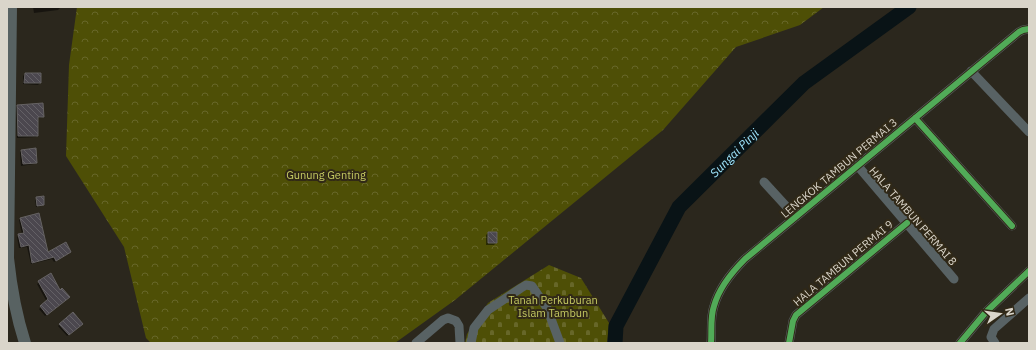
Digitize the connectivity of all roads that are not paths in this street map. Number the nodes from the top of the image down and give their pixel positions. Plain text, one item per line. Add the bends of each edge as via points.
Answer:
1 (11, 7) edge
2 (1029, 29) edge
3 (971, 71) junction
4 (915, 118) junction
5 (1029, 132) edge
6 (857, 165) junction
7 (764, 182) dead end
8 (796, 217) junction
9 (907, 223) junction
10 (1012, 226) dead end
11 (1029, 271) edge
12 (954, 279) dead end
13 (1029, 298) edge
14 (962, 342) edge
15 (25, 343) edge
16 (416, 343) edge
17 (460, 343) edge
18 (471, 343) edge
19 (560, 343) edge
20 (711, 343) edge
21 (789, 343) edge
22 (995, 343) edge

1 - 15 main road via 8,258 10,283
2 - 3 street, LENGKOK TAMBUN PERMAI 3 via 1019,32
3 - 4 street, LENGKOK TAMBUN PERMAI 3
3 - 5 street
4 - 6 street, LENGKOK TAMBUN PERMAI 3
4 - 10 street
6 - 8 street, LENGKOK TAMBUN PERMAI 3
6 - 9 street, HALA TAMBUN PERMAI 8
7 - 8 street
8 - 20 street, LENGKOK TAMBUN PERMAI 3 via 745,259 727,281 713,306
9 - 12 street, HALA TAMBUN PERMAI 8
9 - 21 street, HALA TAMBUN PERMAI 9 via 796,315
11 - 14 street via 986,312
13 - 22 street via 994,329 991,337
16 - 17 street via 448,318 456,321 459,326
18 - 19 street via 474,328 488,310 526,285 532,286 547,308

